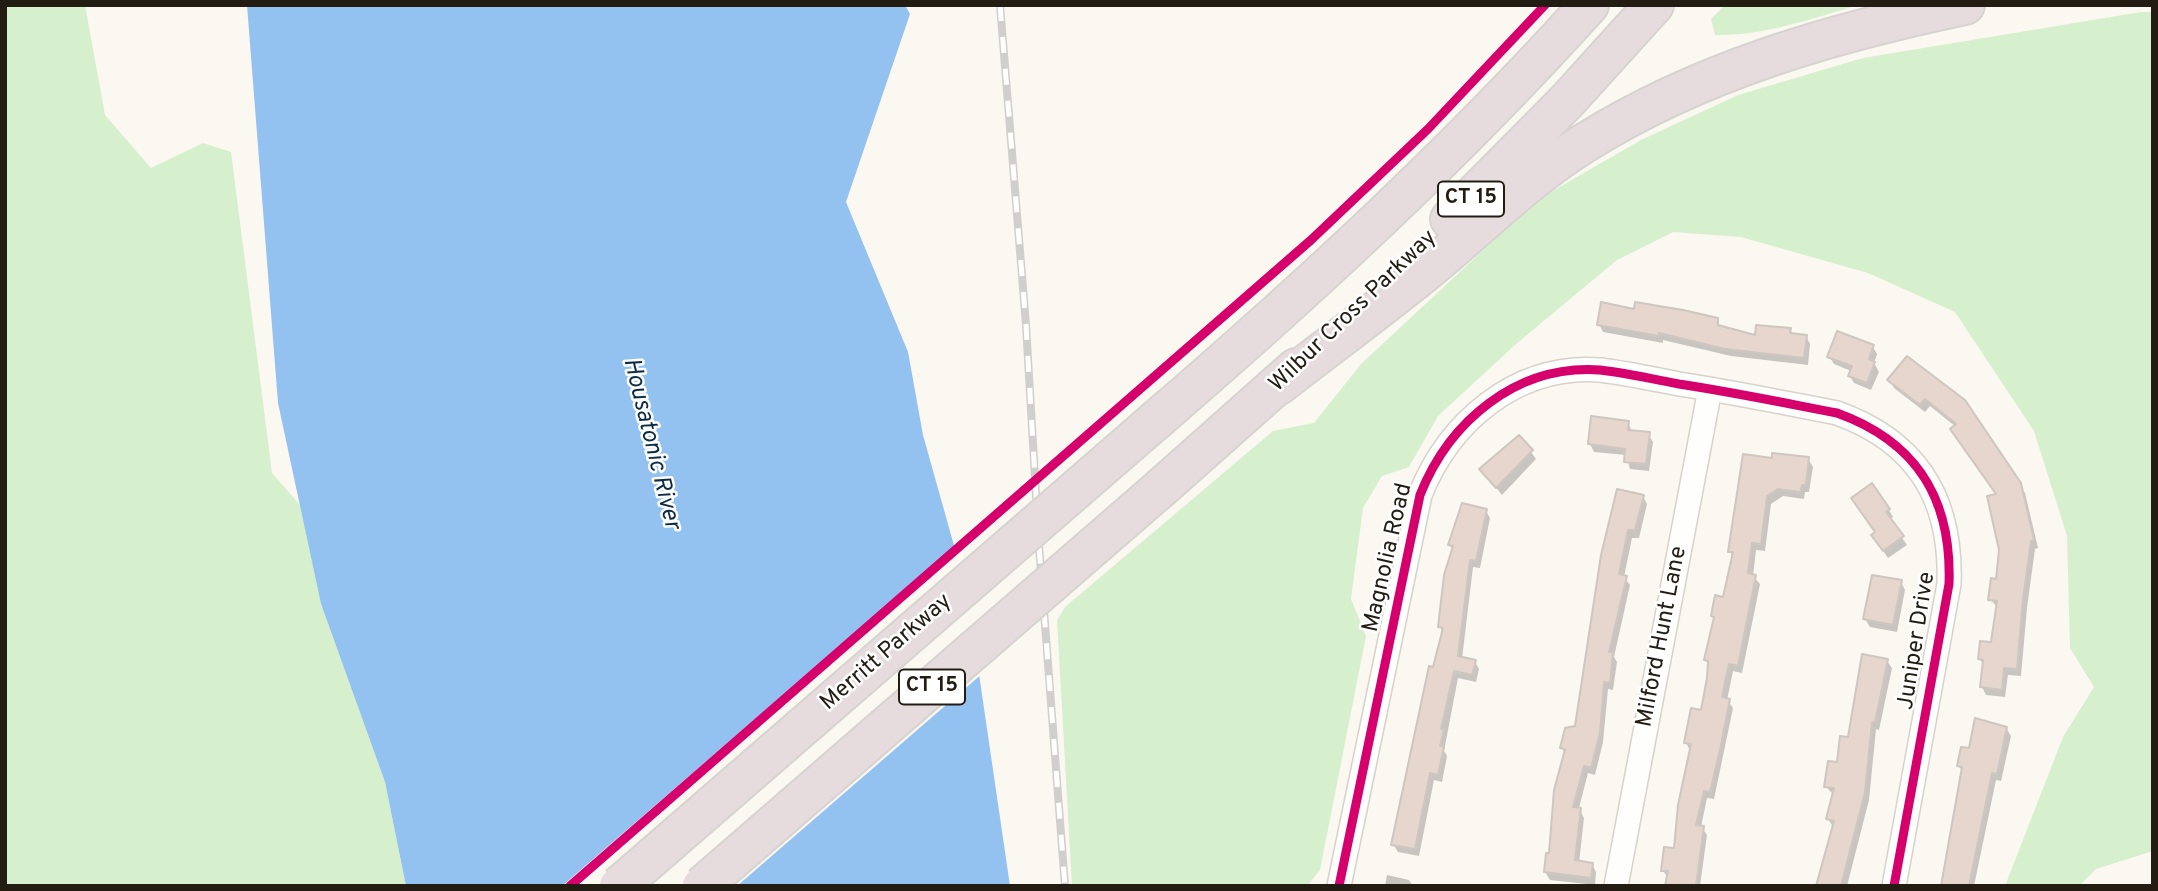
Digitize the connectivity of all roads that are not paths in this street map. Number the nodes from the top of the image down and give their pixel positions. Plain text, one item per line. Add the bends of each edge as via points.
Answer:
1 (1589, 5) edge
2 (1654, 5) edge
3 (1965, 5) edge
4 (1279, 385) junction
5 (1710, 389) junction
6 (1155, 421) joint
7 (619, 886) edge
8 (702, 886) edge
9 (1339, 886) edge
10 (1616, 886) edge
11 (1894, 886) edge

1 - 6 highway, Wilbur Cross Parkway / CT 15 via 1391,210
2 - 4 highway, Wilbur Cross Parkway / CT 15 via 1520,150
3 - 4 highway via 1774,54 1691,87 1619,123 1553,164 1429,269
4 - 8 highway, Wilbur Cross Parkway / CT 15, bridge
5 - 9 street, Magnolia Road via 1600,370 1553,373 1491,401 1440,453 1420,495
5 - 10 street, Milford Hunt Lane
5 - 11 street, Juniper Drive via 1863,422 1904,451 1942,513 1950,558 1949,584
6 - 7 highway, Merritt Parkway / CT 15, bridge

